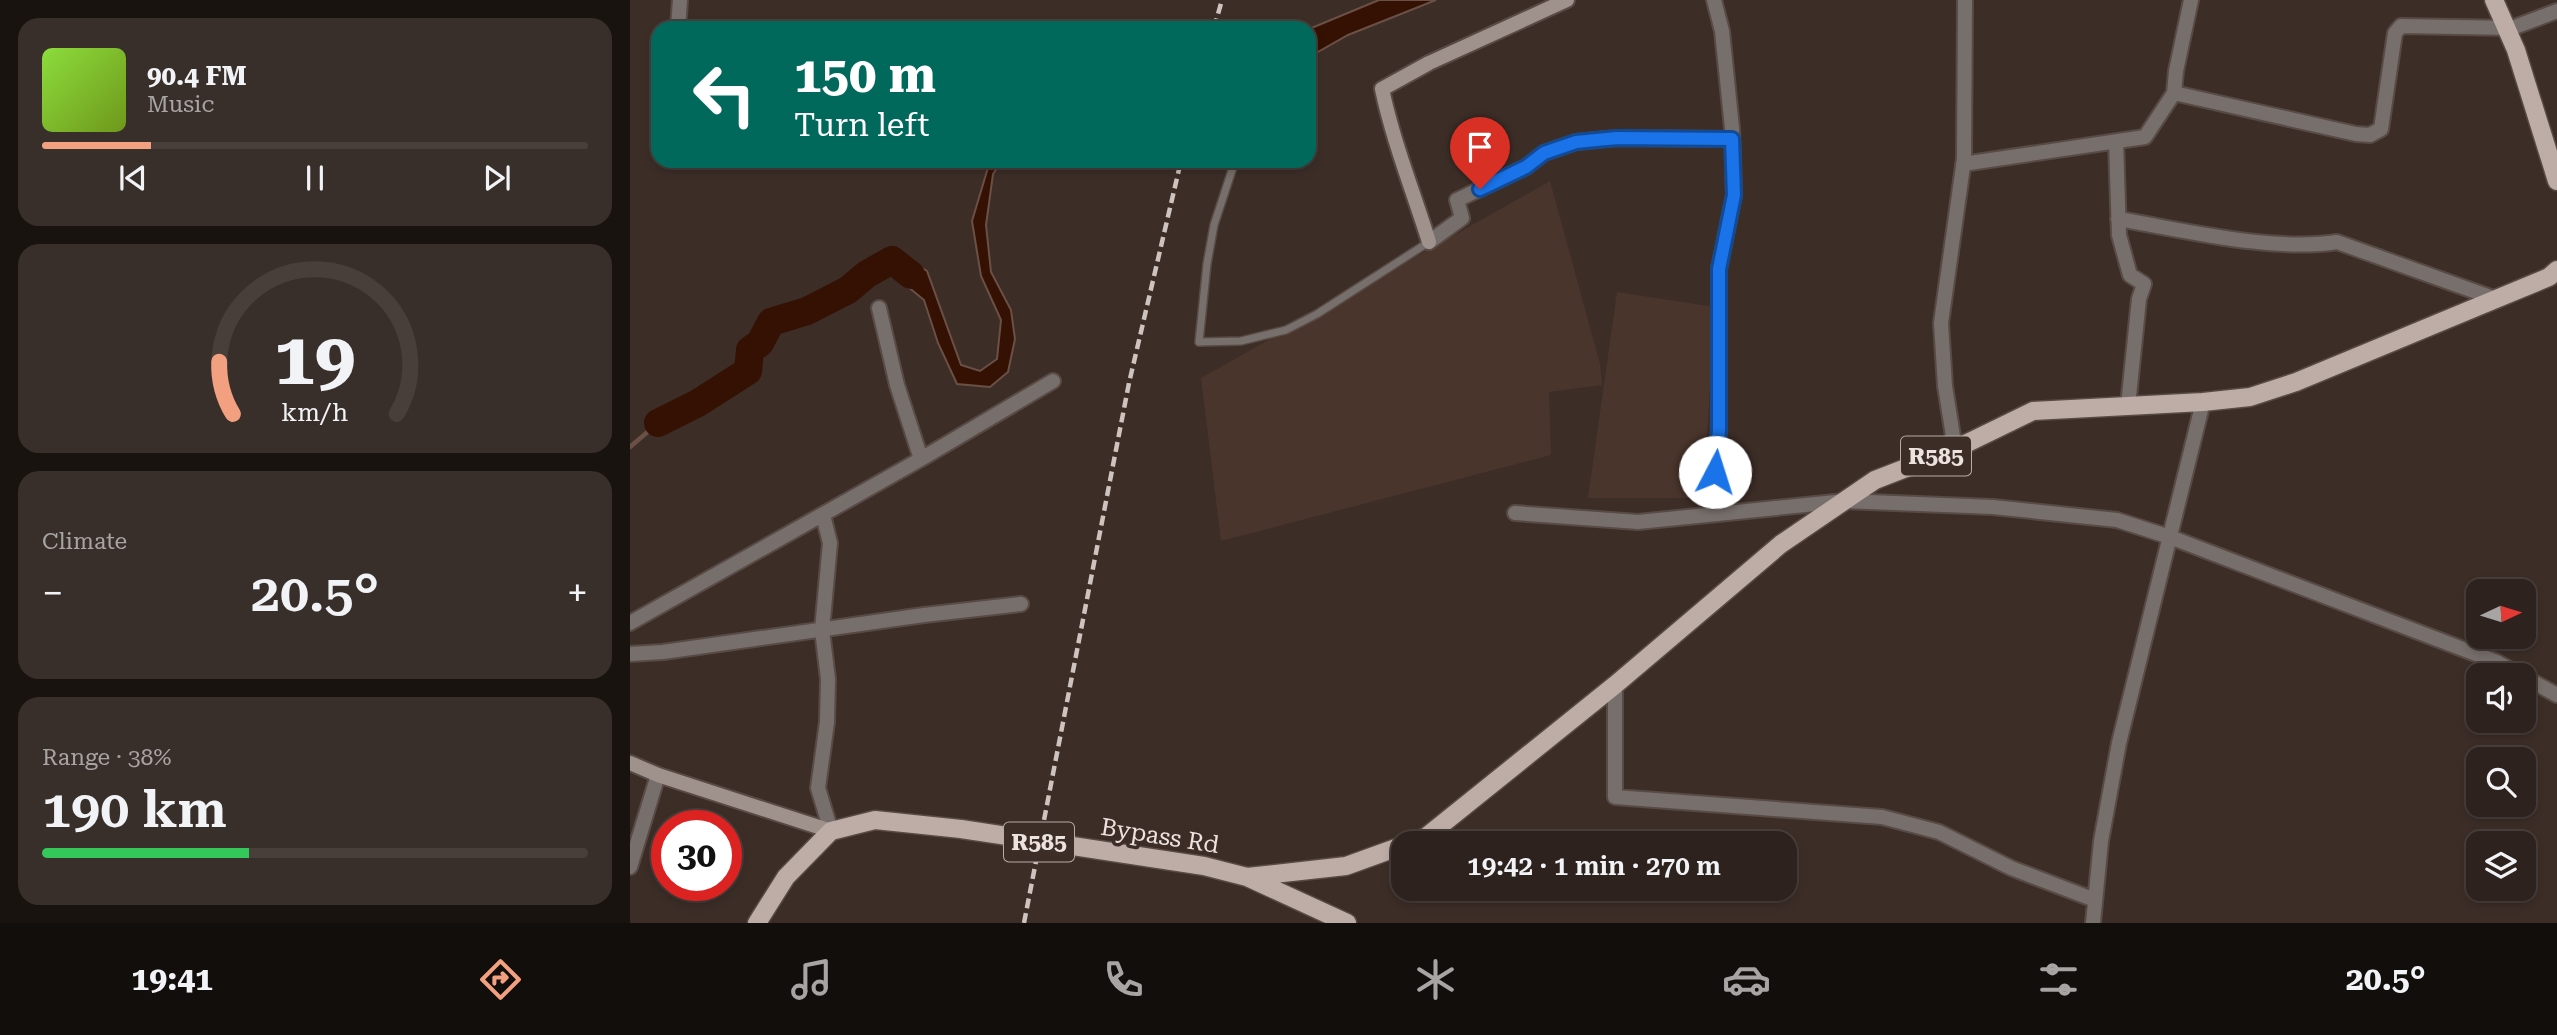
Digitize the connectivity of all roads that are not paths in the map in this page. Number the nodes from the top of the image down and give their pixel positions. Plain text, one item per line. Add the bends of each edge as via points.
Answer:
1 (680, 0) edge
2 (1567, 0) edge
3 (1714, 0) edge
4 (1965, 0) edge
5 (2191, 0) edge
6 (2494, 0) edge
7 (2557, 11) edge
8 (678, 21) edge
9 (2508, 29) junction
10 (2174, 93) junction
11 (1732, 139) junction
12 (2116, 142) junction
13 (1963, 164) junction
14 (1233, 168) edge
15 (2557, 181) edge
16 (2118, 219) junction
17 (1429, 243) junction
18 (2557, 270) edge
19 (2496, 299) junction
20 (879, 308) dead end
21 (1053, 381) dead end
22 (2203, 402) junction
23 (2128, 406) junction
24 (1955, 449) junction
25 (921, 459) junction
26 (1845, 500) junction
27 (1515, 513) dead end
28 (1712, 514) junction
29 (823, 515) junction
30 (2170, 537) junction
31 (1021, 604) dead end
32 (630, 623) edge
33 (822, 630) junction
34 (630, 654) edge
35 (2499, 663) edge
36 (2536, 683) edge
37 (1615, 685) junction
38 (2557, 695) edge
39 (630, 763) edge
40 (658, 775) junction
41 (831, 831) junction
42 (1433, 831) edge
43 (1391, 850) edge
44 (630, 867) edge
45 (1247, 877) junction
46 (2095, 901) junction
47 (757, 923) edge
48 (1348, 923) edge
49 (2093, 923) edge

1 - 8 street
2 - 17 street via 1382,89 1389,124
3 - 11 street via 1722,31
4 - 13 street
5 - 10 street
6 - 9 main road
7 - 9 street
9 - 10 street via 2401,26 2395,33 2381,129 2370,135
9 - 15 main road
10 - 12 street via 2145,137
11 - 17 street via 1576,142 1544,153 1526,167 1457,200 1462,218
11 - 28 street via 1734,195 1719,269 1719,430
12 - 13 street
12 - 16 street
13 - 24 street via 1941,323
14 - 17 lane via 1212,238 1199,342 1241,341 1286,330
16 - 19 street via 2235,239 2316,245 2337,242
16 - 23 street via 2130,275 2144,284
18 - 19 main road, R585
19 - 22 main road, R585 via 2296,382 2250,397
20 - 25 street
21 - 25 street
22 - 23 main road, R585
22 - 30 street
23 - 24 main road, R585 via 2033,411
24 - 26 main road, R585 via 1875,480
25 - 29 street
26 - 28 street
26 - 30 street via 1993,507 2117,520
26 - 37 main road, R585 via 1781,544
27 - 28 street via 1639,522
29 - 32 street
29 - 33 street via 830,543
30 - 35 street
30 - 46 street via 2119,743
31 - 33 street
33 - 34 street
33 - 41 street via 828,690 818,789
36 - 38 street
37 - 42 main road, R585
37 - 46 street via 1615,797 1882,817 1939,832 2011,868
39 - 40 street
40 - 41 street
40 - 44 street
41 - 45 main road, Bypass Rd / R585 via 875,820 961,829 1204,866
41 - 47 main road via 786,877
43 - 45 main road, R585 via 1346,866
45 - 48 main road, Bypass Rd
46 - 49 street

